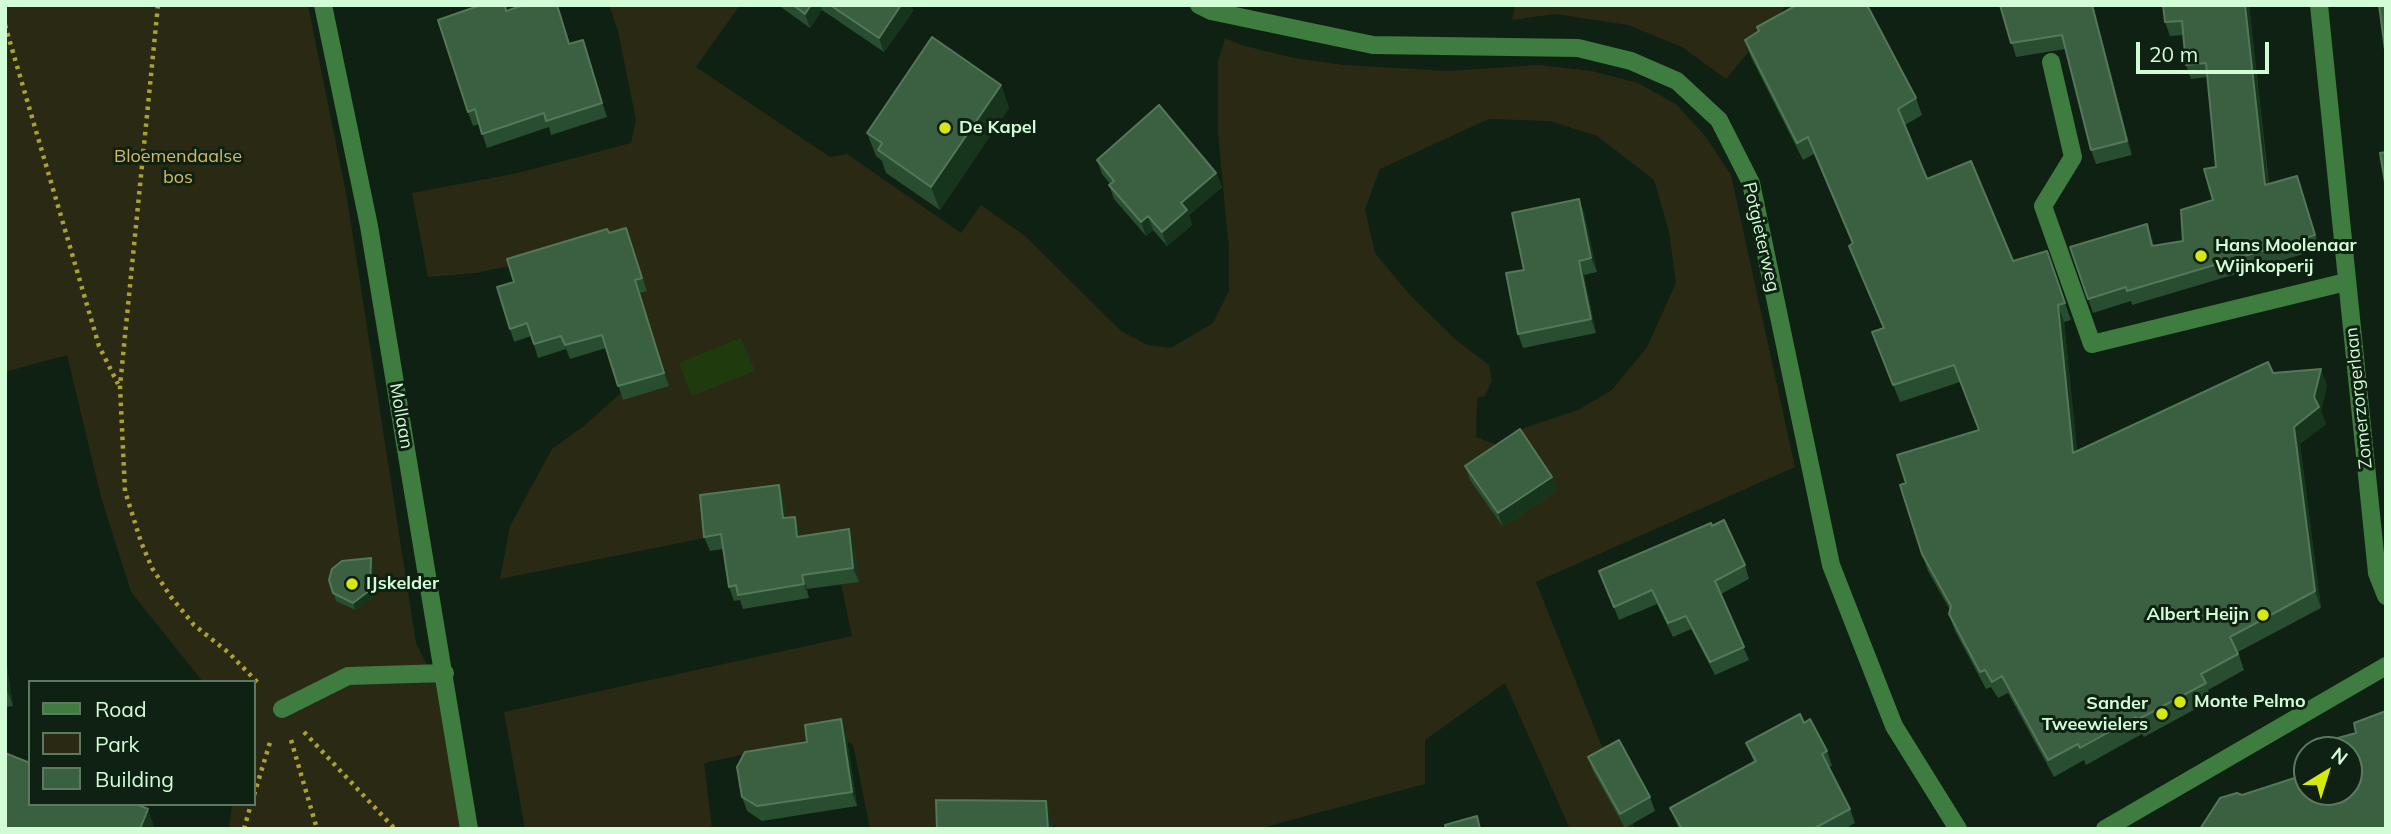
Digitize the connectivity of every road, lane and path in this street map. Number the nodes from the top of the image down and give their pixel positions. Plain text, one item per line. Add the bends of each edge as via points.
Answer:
1 (158, 5) edge
2 (323, 5) edge
3 (1199, 5) edge
4 (2319, 5) edge
5 (5, 25) edge
6 (2051, 62) dead end
7 (2346, 282) junction
8 (120, 386) junction
9 (2386, 596) edge
10 (2386, 666) edge
11 (445, 673) junction
12 (255, 680) edge
13 (256, 682) edge
14 (282, 709) junction
15 (256, 789) edge
16 (250, 806) edge
17 (244, 829) edge
18 (317, 829) edge
19 (395, 829) edge
20 (469, 829) edge
21 (1958, 829) edge
22 (2105, 829) edge

1 - 8 path
2 - 11 street, Mollaan via 369,226
3 - 21 street, Potgieterweg via 1373,45 1578,48 1630,61 1677,81 1719,120 1751,183 1831,565 1894,726
4 - 7 street, Zomerzorgerlaan
5 - 8 path via 99,346
6 - 7 street via 2073,157 2043,206 2092,344
7 - 9 street, Zomerzorgerlaan via 2377,573
8 - 12 path via 125,491 152,568 194,625
10 - 22 street
11 - 14 street via 348,676
11 - 20 street, Mollaan
13 - 14 path
14 - 15 path
14 - 18 path
14 - 19 path
16 - 17 path

